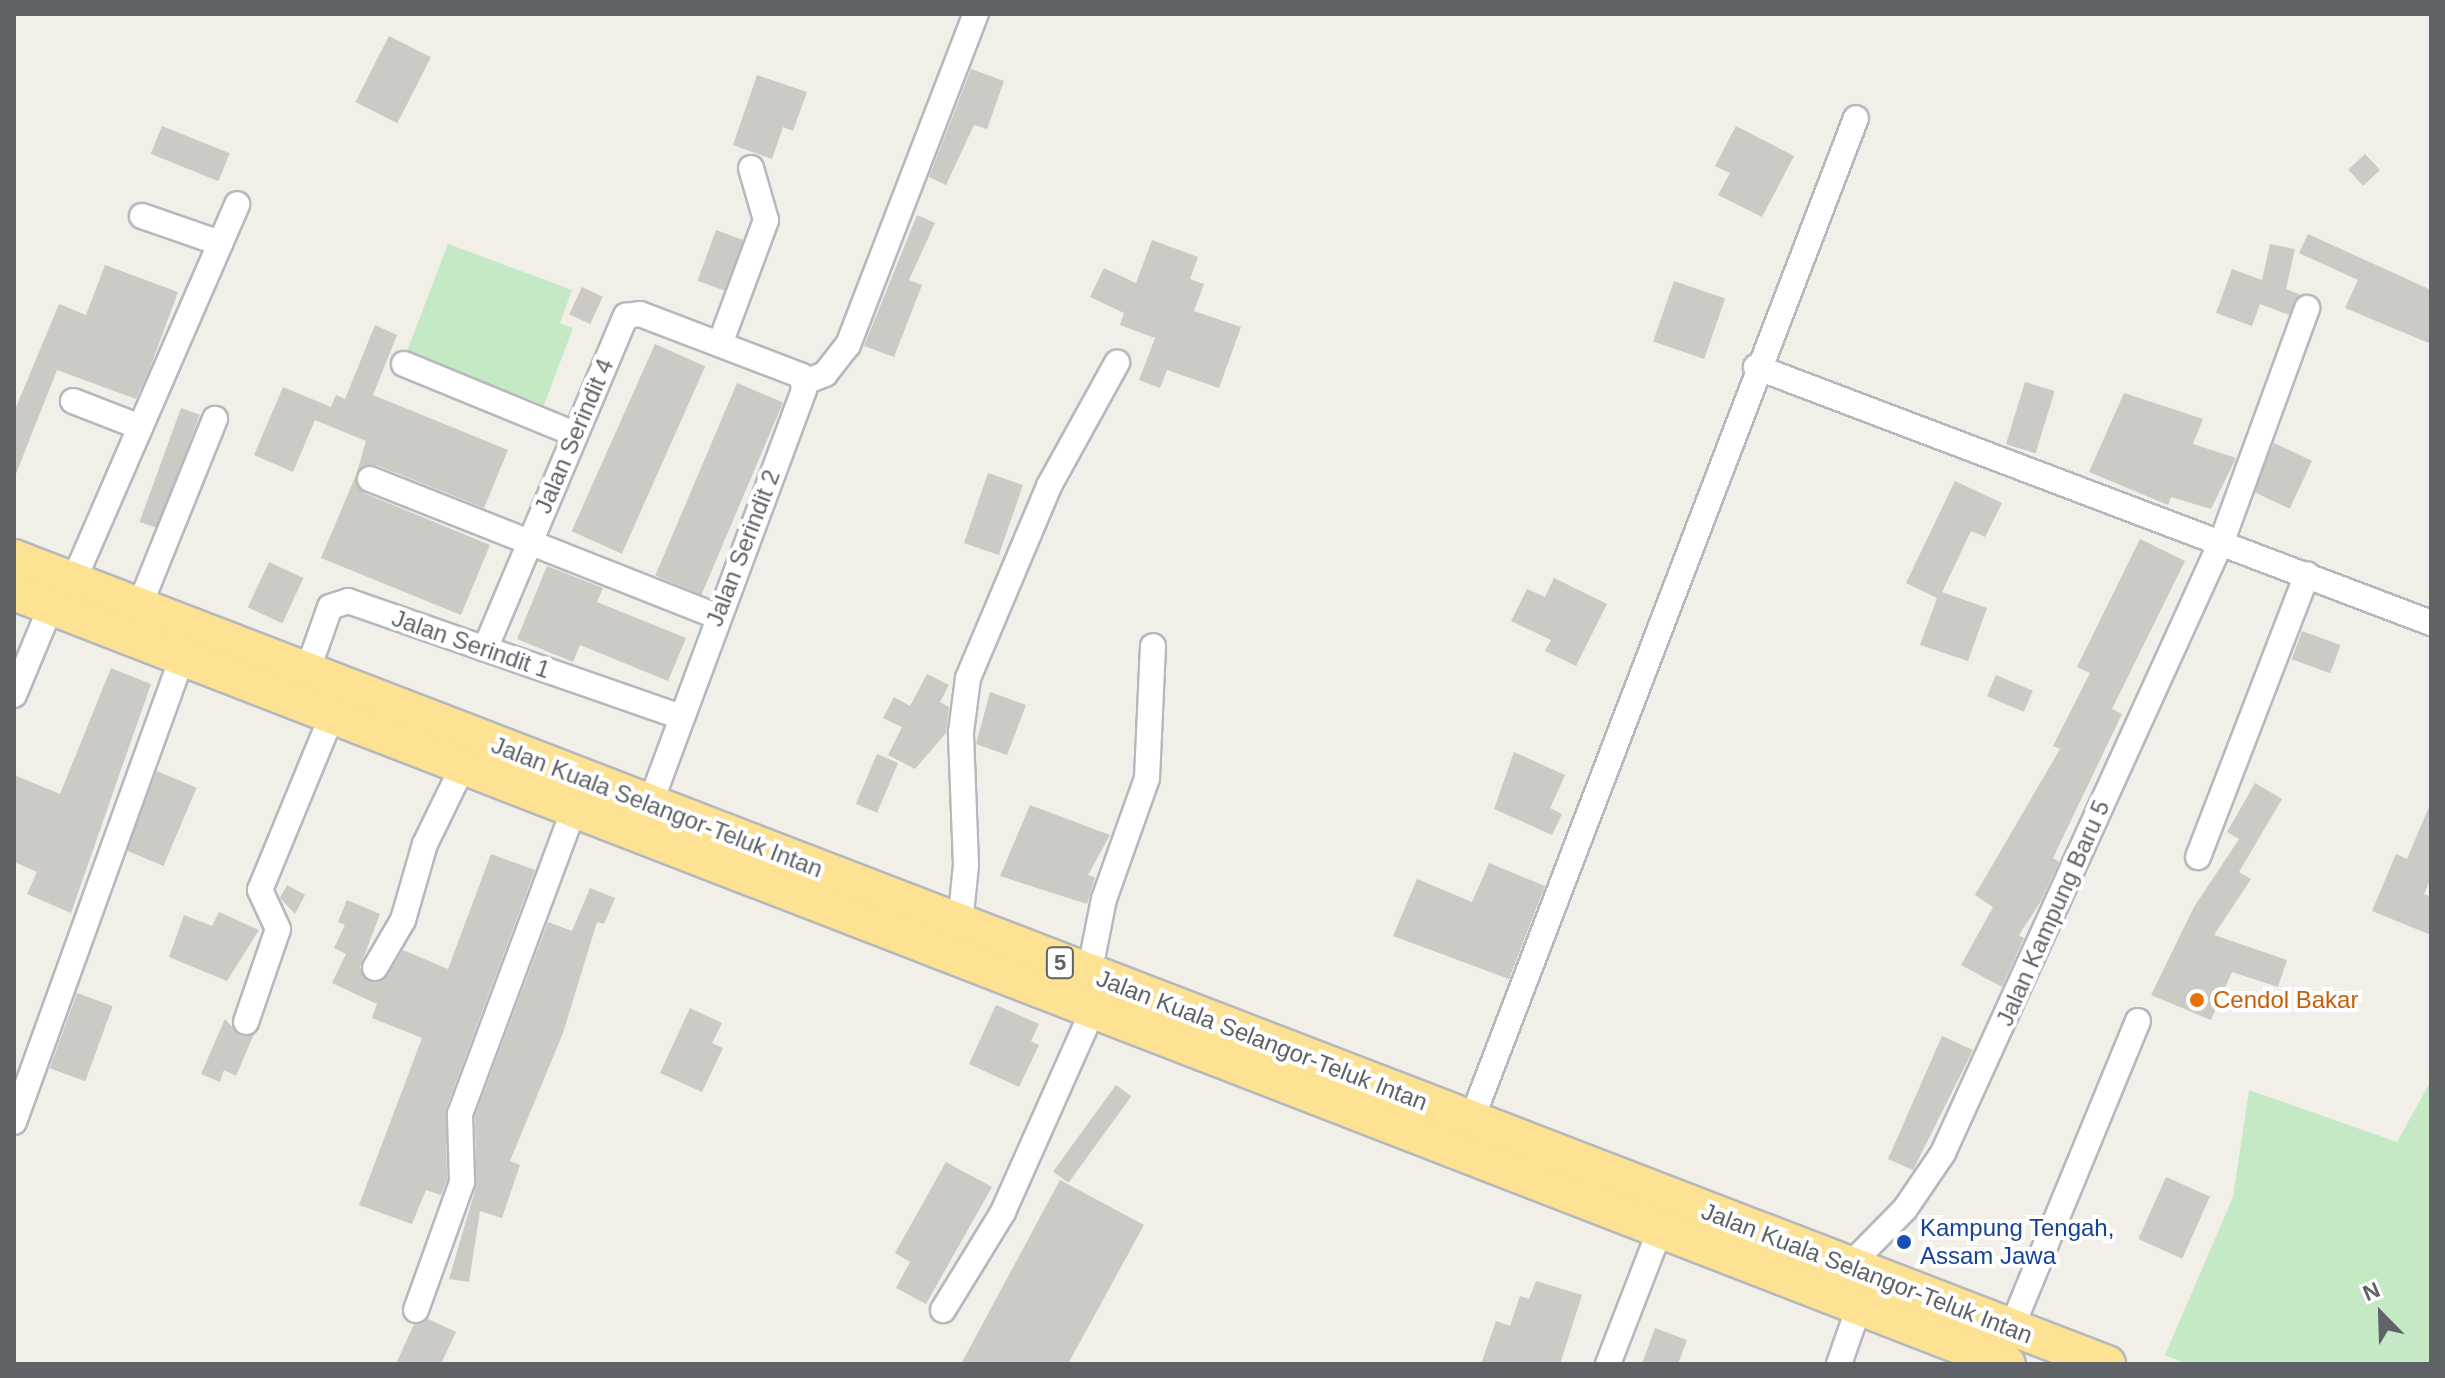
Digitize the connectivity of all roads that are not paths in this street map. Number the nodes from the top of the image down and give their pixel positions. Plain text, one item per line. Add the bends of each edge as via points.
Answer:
1 (976, 14) edge
2 (1856, 118) dead end
3 (751, 168) dead end
4 (237, 204) dead end
5 (142, 216) dead end
6 (220, 243) junction
7 (2307, 308) dead end
8 (720, 344) junction
9 (1117, 363) dead end
10 (404, 364) dead end
11 (1756, 367) junction
12 (805, 382) junction
13 (73, 401) dead end
14 (215, 419) dead end
15 (140, 427) junction
16 (575, 434) junction
17 (370, 479) dead end
18 (2223, 538) junction
19 (530, 541) junction
20 (14, 558) edge
21 (2307, 574) junction
22 (14, 592) edge
23 (62, 594) junction
24 (139, 607) junction
25 (716, 616) junction
26 (2431, 623) edge
27 (1153, 646) dead end
28 (485, 649) junction
29 (182, 657) junction
30 (307, 672) junction
31 (14, 695) edge
32 (332, 715) junction
33 (678, 716) junction
34 (463, 766) junction
35 (650, 804) junction
36 (574, 809) junction
37 (2198, 857) dead end
38 (960, 924) junction
39 (375, 968) dead end
40 (1089, 974) junction
41 (1093, 1010) junction
42 (2138, 1021) dead end
43 (246, 1022) dead end
44 (1471, 1121) junction
45 (14, 1122) edge
46 (1660, 1230) junction
47 (1849, 1266) junction
48 (1859, 1307) junction
49 (416, 1310) dead end
50 (943, 1310) dead end
51 (2011, 1329) junction
52 (1608, 1364) edge
53 (1839, 1364) edge
54 (2007, 1364) edge
55 (2107, 1364) edge

1 - 12 street via 848,345 831,368
2 - 11 street
3 - 8 street via 766,220
4 - 6 street
5 - 6 street
6 - 15 street
7 - 18 street, Jalan Kampung Baru 5
8 - 12 street via 796,372
8 - 16 street, Jalan Serindit 4 via 640,314 626,316
9 - 38 street via 1049,486 968,678 961,732 966,865
10 - 16 street
11 - 18 street
11 - 44 street
12 - 25 street, Jalan Serindit 2
13 - 15 street
14 - 24 street
15 - 23 street
16 - 19 street, Jalan Serindit 4
17 - 19 street
18 - 21 street
18 - 47 street, Jalan Kampung Baru 5 via 1943,1153 1905,1209
19 - 25 street
19 - 28 street, Jalan Serindit 4
20 - 23 highway, Jalan Kuala Selangor-Teluk Intan / 5
21 - 26 street
21 - 37 street
22 - 23 highway, Jalan Kuala Selangor-Teluk Intan / 5
23 - 24 highway, Jalan Kuala Selangor-Teluk Intan / 5
23 - 29 highway, Jalan Kuala Selangor-Teluk Intan / 5
23 - 31 street
24 - 30 highway, Jalan Kuala Selangor-Teluk Intan / 5
25 - 33 street, Jalan Serindit 2
27 - 40 street via 1147,778 1113,868
28 - 30 street, Jalan Serindit 1 via 342,601 327,613
28 - 33 street, Jalan Serindit 1
29 - 32 highway, Jalan Kuala Selangor-Teluk Intan / 5
29 - 45 street
30 - 35 highway, Jalan Kuala Selangor-Teluk Intan / 5
32 - 34 highway, Jalan Kuala Selangor-Teluk Intan / 5
32 - 43 street via 260,890 279,924
33 - 35 street, Jalan Serindit 2
34 - 36 highway, Jalan Kuala Selangor-Teluk Intan / 5
34 - 39 street via 425,844 403,920
35 - 38 highway, Jalan Kuala Selangor-Teluk Intan / 5
36 - 41 highway, Jalan Kuala Selangor-Teluk Intan / 5
36 - 49 street via 460,1114 462,1182
38 - 40 highway, Jalan Kuala Selangor-Teluk Intan / 5
40 - 44 highway, Jalan Kuala Selangor-Teluk Intan / 5
41 - 46 highway, Jalan Kuala Selangor-Teluk Intan / 5
41 - 50 street via 1003,1212
42 - 51 street
44 - 47 highway, Jalan Kuala Selangor-Teluk Intan / 5
46 - 48 highway, Jalan Kuala Selangor-Teluk Intan / 5
46 - 52 street
47 - 51 highway, Jalan Kuala Selangor-Teluk Intan / 5
48 - 53 street
48 - 54 highway, Jalan Kuala Selangor-Teluk Intan / 5
51 - 55 highway, Jalan Kuala Selangor-Teluk Intan / 5

